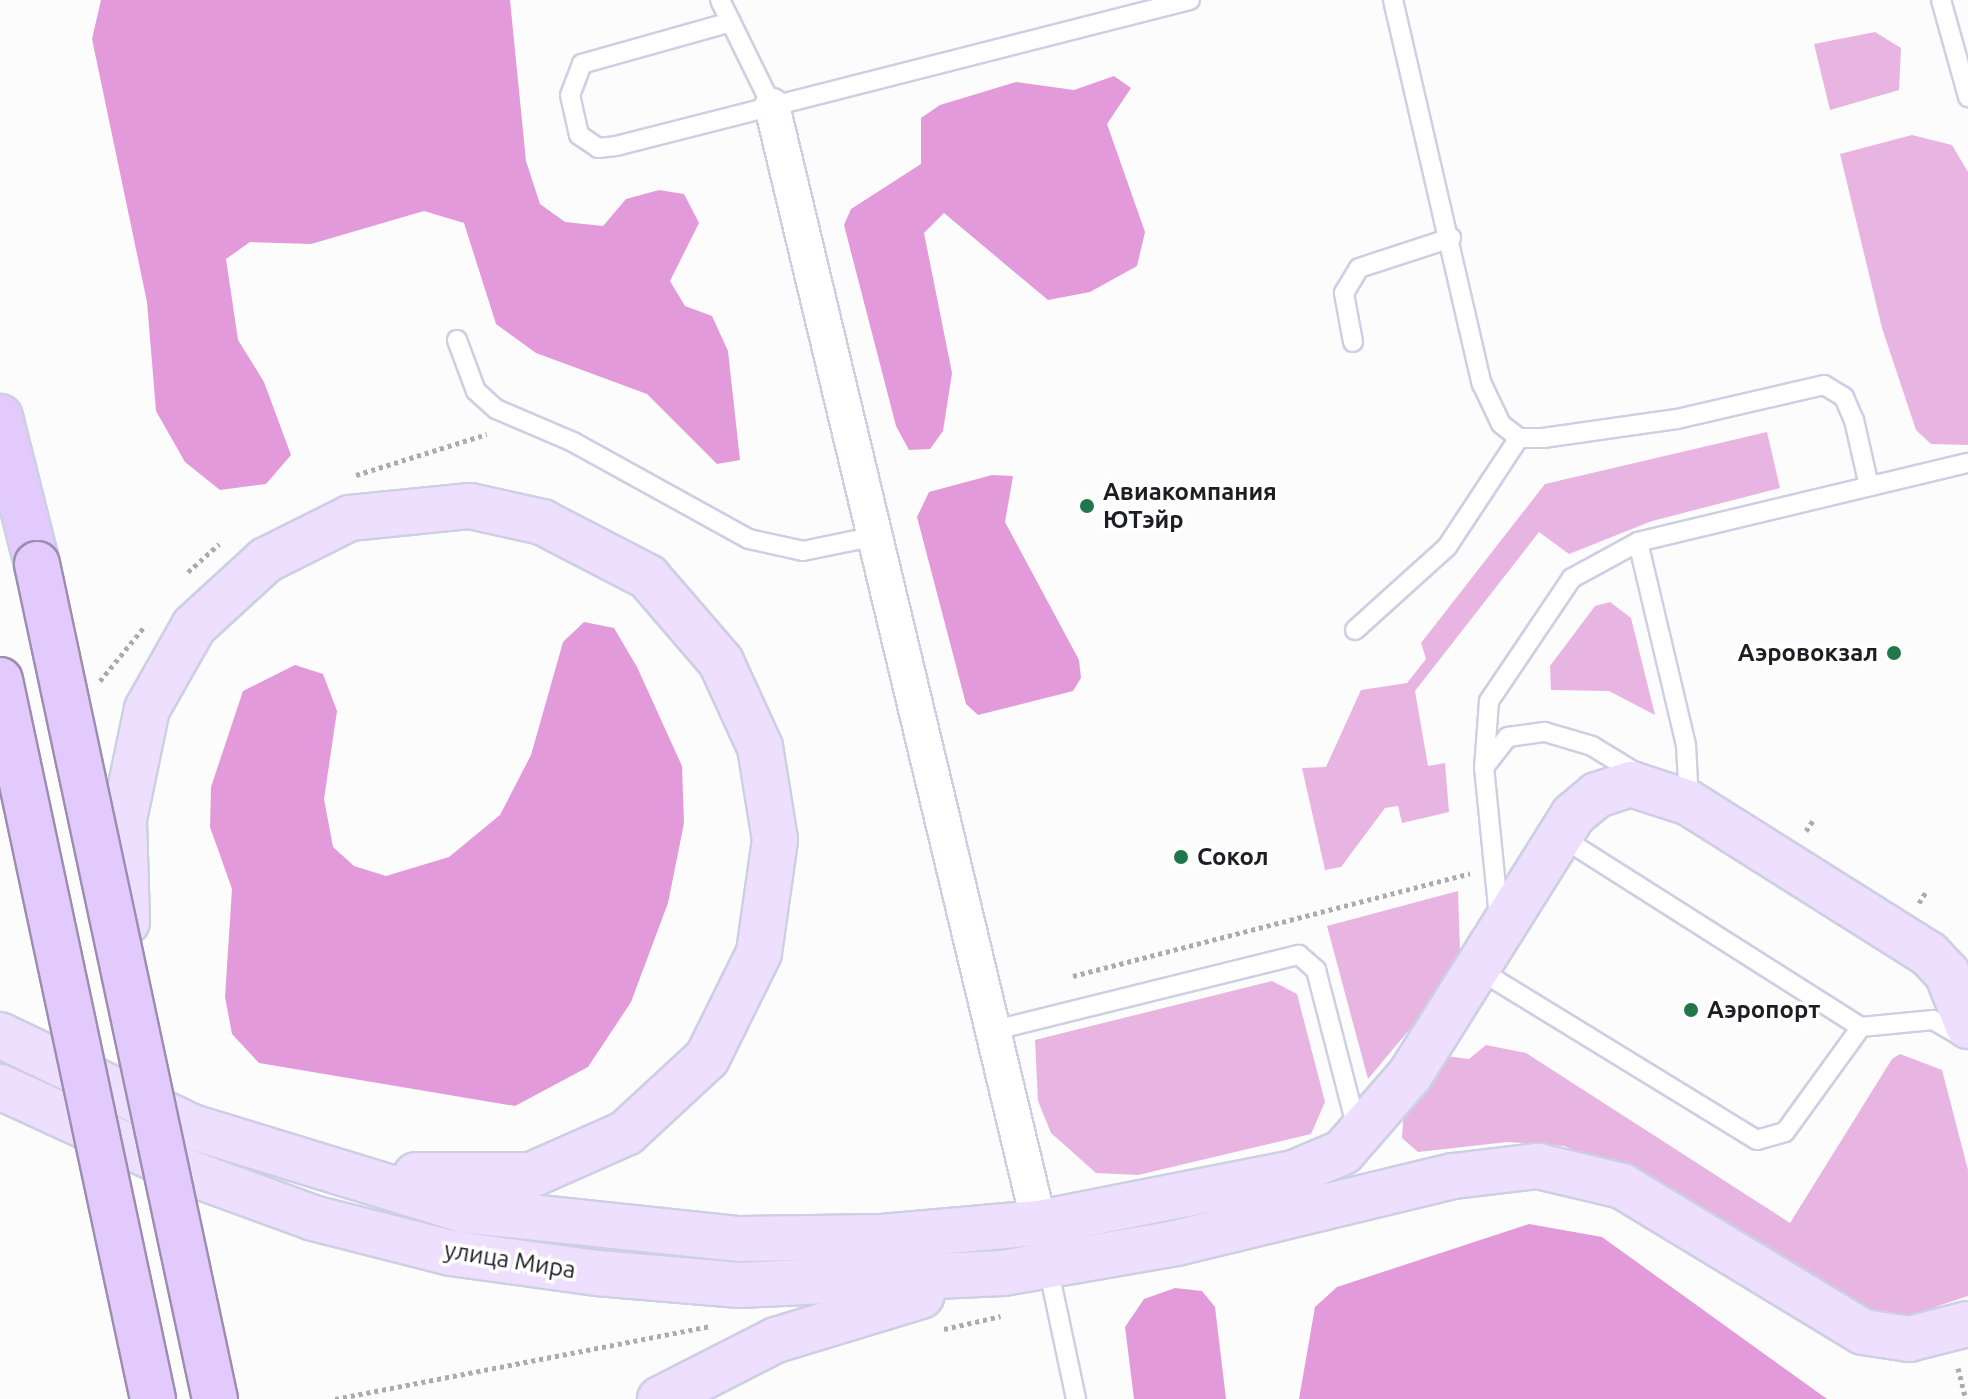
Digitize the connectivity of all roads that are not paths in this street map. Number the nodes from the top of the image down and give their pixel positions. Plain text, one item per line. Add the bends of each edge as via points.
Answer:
1 (720, 0) edge
2 (1190, 0) edge
3 (1393, 0) edge
4 (1941, 0) edge
5 (731, 22) junction
6 (1968, 97) edge
7 (772, 106) junction
8 (1451, 238) junction
9 (457, 340) dead end
10 (1353, 342) dead end
11 (0, 417) edge
12 (1519, 438) junction
13 (1968, 463) edge
14 (1869, 486) junction
15 (876, 536) junction
16 (1638, 542) junction
17 (1355, 630) dead end
18 (0, 680) edge
19 (1484, 768) junction
20 (1676, 796) junction
21 (1558, 835) junction
22 (1501, 928) junction
23 (1476, 968) junction
24 (1968, 1026) edge
25 (1861, 1027) junction
26 (995, 1030) junction
27 (0, 1035) edge
28 (138, 1036) junction
29 (1968, 1040) edge
30 (0, 1087) edge
31 (1360, 1138) junction
32 (253, 1148) junction
33 (1039, 1223) junction
34 (1048, 1267) junction
35 (1003, 1273) junction
36 (1968, 1324) edge
37 (153, 1399) edge
38 (215, 1399) edge
39 (660, 1399) edge
40 (1076, 1399) edge

1 - 5 lane
2 - 7 lane
3 - 8 lane
4 - 6 lane
5 - 7 lane
5 - 7 lane via 582,64 570,95 579,135 598,148 616,146
7 - 15 street
8 - 10 lane via 1359,268 1344,293
8 - 12 lane via 1488,404
9 - 15 lane via 476,391 496,409 573,442 749,539 803,551
11 - 28 highway, bridge via 37,564
12 - 14 lane via 1637,426 1824,385 1844,397
12 - 17 lane via 1447,547
13 - 14 lane
14 - 16 lane
15 - 26 street
16 - 19 lane via 1572,578 1496,681
16 - 20 lane via 1686,745
18 - 37 highway, bridge
19 - 20 lane via 1508,737 1545,732 1592,746
19 - 22 lane
20 - 21 main road via 1613,787 1582,806
20 - 24 main road via 1929,954 1947,973
21 - 22 main road
21 - 25 lane
22 - 23 main road
23 - 25 lane via 1757,1140 1785,1132
23 - 31 main road via 1410,1075
25 - 29 lane via 1933,1020
26 - 31 lane via 1299,955 1316,970
26 - 33 street
27 - 32 main road, улица Мира via 192,1127
28 - 32 main road, bridge via 123,874 131,764 147,709 194,626 266,560 350,518 444,505 542,522 648,577 692,622 745,705 770,790 775,840 769,910 746,987 686,1085 626,1133 563,1166 470,1180
28 - 38 highway, bridge
30 - 35 main road, улица Мира via 174,1167 313,1218 451,1253 739,1285
31 - 33 main road, улица Мира via 1294,1173
32 - 33 main road, улица Мира via 463,1210 603,1229 850,1238
33 - 34 main road
34 - 35 main road, улица Мира
34 - 36 main road, улица Мира via 1454,1176 1538,1166 1622,1186 1863,1332 1909,1339
34 - 40 lane
35 - 39 main road via 776,1340

